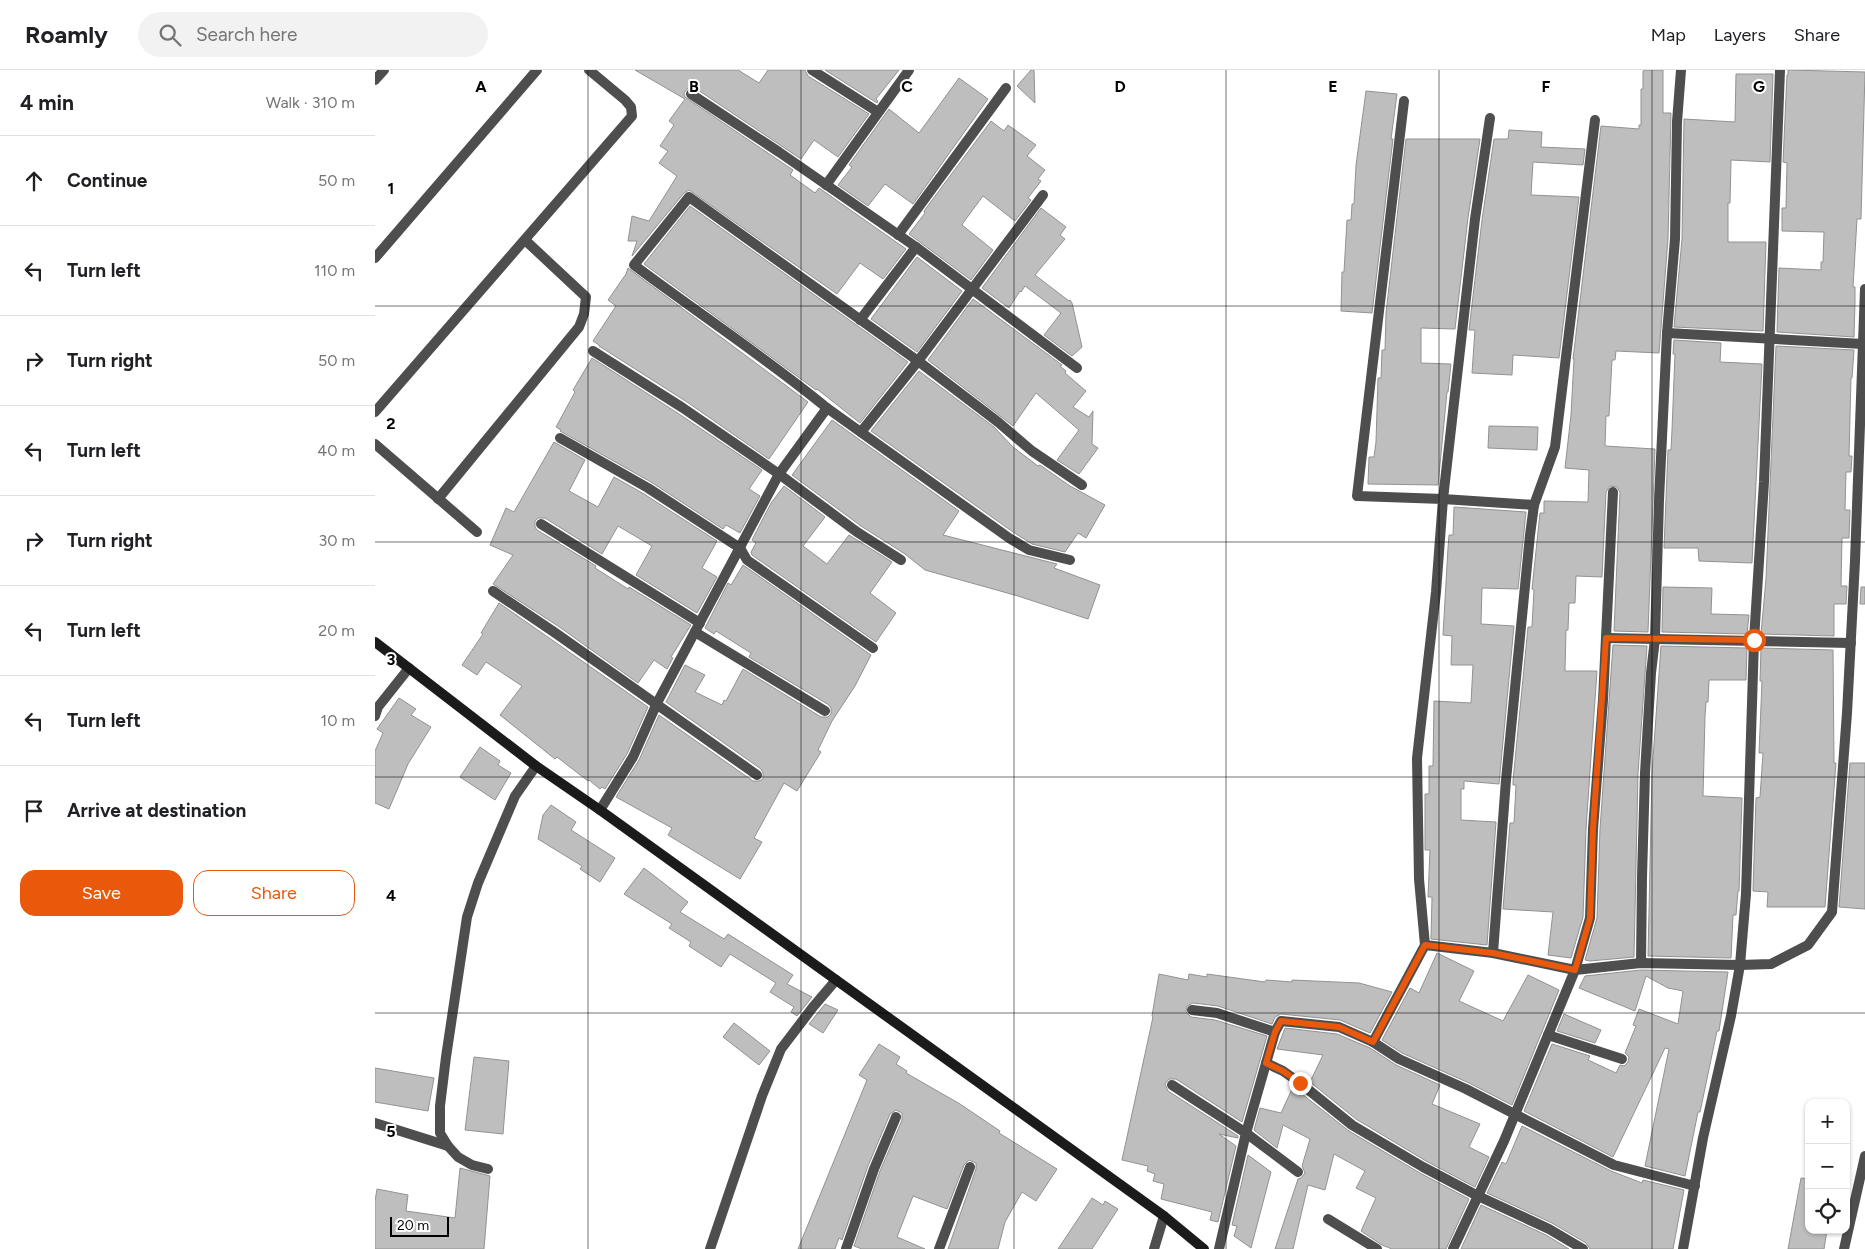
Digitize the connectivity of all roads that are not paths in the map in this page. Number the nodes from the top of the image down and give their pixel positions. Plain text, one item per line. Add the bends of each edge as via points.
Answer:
1 (384, 70) edge
2 (537, 70) edge
3 (589, 70) edge
4 (812, 70) edge
5 (909, 70) edge
6 (1681, 70) edge
7 (1780, 70) edge
8 (375, 80) edge
9 (1005, 88) dead end
10 (691, 94) dead end
11 (1405, 101) dead end
12 (878, 112) junction
13 (1490, 118) dead end
14 (1595, 120) dead end
15 (826, 185) junction
16 (1043, 195) dead end
17 (898, 235) junction
18 (525, 240) junction
19 (915, 247) junction
20 (375, 258) edge
21 (1865, 289) edge
22 (971, 290) junction
23 (860, 320) junction
24 (1667, 333) junction
25 (1770, 338) junction
26 (1863, 344) junction
27 (593, 351) dead end
28 (918, 361) junction
29 (1077, 368) dead end
30 (827, 408) junction
31 (375, 412) edge
32 (861, 432) junction
33 (560, 438) dead end
34 (375, 444) edge
35 (779, 474) junction
36 (1082, 485) dead end
37 (1613, 492) dead end
38 (438, 499) junction
39 (1443, 499) junction
40 (1534, 505) junction
41 (541, 524) dead end
42 (477, 532) dead end
43 (740, 548) junction
44 (901, 560) dead end
45 (1070, 560) dead end
46 (493, 591) dead end
47 (697, 627) junction
48 (1606, 638) junction
49 (1655, 638) junction
50 (1754, 640) junction
51 (375, 642) edge
52 (1851, 643) junction
53 (873, 648) dead end
54 (409, 668) junction
55 (657, 703) junction
56 (825, 711) dead end
57 (375, 716) edge
58 (536, 766) junction
59 (757, 775) dead end
60 (600, 810) junction
61 (1425, 945) junction
62 (1493, 953) junction
63 (1641, 963) junction
64 (1740, 965) junction
65 (1575, 970) junction
66 (836, 980) junction
67 (1193, 1010) dead end
68 (1275, 1032) junction
69 (1548, 1035) junction
70 (1373, 1042) junction
71 (1622, 1059) dead end
72 (1266, 1063) junction
73 (1172, 1085) dead end
74 (1515, 1114) junction
75 (896, 1117) dead end
76 (375, 1123) edge
77 (1246, 1133) junction
78 (447, 1146) junction
79 (1865, 1156) edge
80 (970, 1167) dead end
81 (488, 1168) dead end
82 (1298, 1172) dead end
83 (1695, 1186) junction
84 (1478, 1196) junction
85 (1164, 1216) junction
86 (1328, 1219) dead end
87 (710, 1249) edge
88 (846, 1249) edge
89 (939, 1249) edge
90 (1154, 1249) edge
91 (1204, 1249) edge
92 (1219, 1249) edge
93 (1377, 1249) edge
94 (1453, 1249) edge
95 (1583, 1249) edge
96 (1683, 1249) edge
97 (1844, 1249) edge

1 - 8 street
2 - 20 street
3 - 18 street via 625,100 631,107 632,116
4 - 12 street
5 - 12 street
6 - 24 street via 1675,239
7 - 25 street
9 - 17 street
10 - 15 street
11 - 39 street via 1357,496
12 - 15 street
13 - 39 street via 1475,219
14 - 40 street via 1555,447
15 - 17 street
16 - 22 street
17 - 19 street
18 - 31 street
18 - 38 street via 586,297 584,314 579,327
19 - 22 street
19 - 23 street
21 - 26 street
22 - 28 street
22 - 29 street
23 - 28 street
23 - 30 street via 689,197 633,265 779,369
24 - 25 street
24 - 49 street
25 - 26 street
25 - 50 street
26 - 52 street
27 - 35 street
28 - 32 street
28 - 36 street via 1032,451
30 - 32 street
30 - 35 street
32 - 45 street via 1009,538 1029,550
33 - 43 street via 648,488
34 - 38 street
35 - 43 street
35 - 44 street
37 - 48 street
38 - 42 street
39 - 40 street
39 - 61 street via 1417,758 1419,879
40 - 62 street via 1507,770
41 - 47 street
43 - 47 street
43 - 53 street via 747,560
46 - 55 street
47 - 55 street
47 - 56 street
48 - 49 street
48 - 65 street via 1590,918
49 - 50 street
49 - 63 street via 1645,773
50 - 52 street
50 - 64 street via 1746,894
51 - 54 street
52 - 64 street via 1832,912 1808,945 1771,964
54 - 57 street
54 - 58 street
55 - 59 street
55 - 60 street via 633,757
58 - 60 street
58 - 78 street via 515,796 467,917 440,1106 440,1133
60 - 66 street
61 - 62 street
61 - 70 street
62 - 65 street
63 - 64 street
63 - 65 street
64 - 83 street
65 - 69 street
66 - 85 street
66 - 87 street via 781,1049
67 - 68 street via 1217,1013
68 - 70 street via 1281,1021 1339,1027
68 - 72 street
69 - 71 street
69 - 74 street
70 - 74 street via 1399,1059
72 - 77 street
72 - 84 street via 1300,1083 1352,1125
73 - 77 street
74 - 83 street via 1614,1165
74 - 84 street
75 - 88 street
76 - 78 street
77 - 82 street
77 - 92 street
78 - 81 street via 472,1165
79 - 97 street
80 - 89 street
83 - 96 street
84 - 94 street
84 - 95 street
85 - 90 street
85 - 91 street
86 - 93 street

